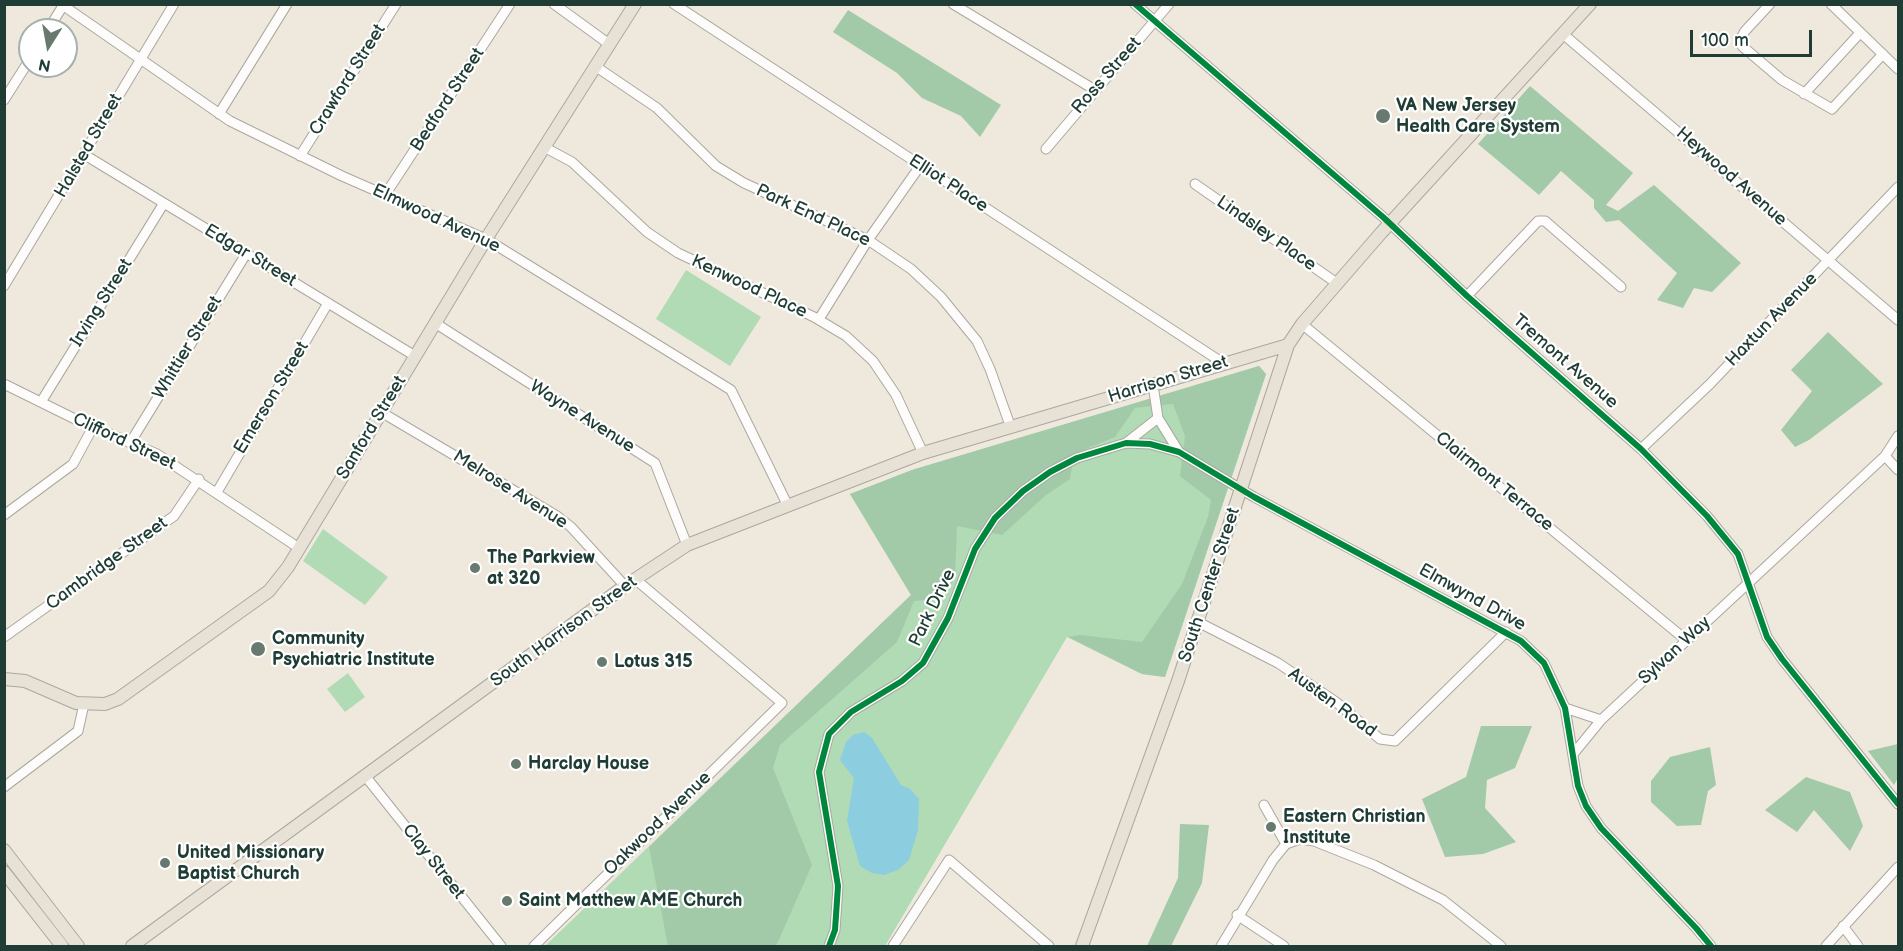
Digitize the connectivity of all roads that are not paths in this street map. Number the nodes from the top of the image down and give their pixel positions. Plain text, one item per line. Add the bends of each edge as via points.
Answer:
1 (174, 4) edge
2 (287, 4) edge
3 (396, 4) edge
4 (510, 4) edge
5 (554, 4) edge
6 (635, 4) edge
7 (674, 4) edge
8 (953, 4) edge
9 (1135, 4) edge
10 (1169, 4) edge
11 (1590, 4) edge
12 (1770, 4) edge
13 (1831, 4) edge
14 (63, 5) edge
15 (55, 18) edge
16 (1155, 20) junction
17 (1860, 33) junction
18 (1563, 34) junction
19 (609, 44) junction
20 (1883, 54) junction
21 (139, 60) junction
22 (596, 66) junction
23 (1899, 69) edge
24 (18, 77) edge
25 (1095, 90) junction
26 (1804, 94) junction
27 (4, 99) edge
28 (219, 114) junction
29 (544, 147) junction
30 (1046, 149) dead end
31 (85, 155) junction
32 (300, 156) junction
33 (920, 166) junction
34 (1195, 184) dead end
35 (1899, 187) edge
36 (386, 195) junction
37 (164, 203) junction
38 (1390, 224) junction
39 (486, 238) junction
40 (868, 240) junction
41 (246, 254) junction
42 (1829, 261) junction
43 (1338, 284) junction
44 (4, 286) edge
45 (1621, 287) dead end
46 (1467, 296) junction
47 (328, 303) junction
48 (819, 319) junction
49 (1899, 320) edge
50 (435, 323) junction
51 (1302, 324) junction
52 (1288, 345) junction
53 (415, 356) junction
54 (1223, 363) junction
55 (4, 384) edge
56 (1153, 386) junction
57 (41, 402) junction
58 (381, 412) junction
59 (1048, 417) joint
60 (1158, 418) junction
61 (93, 427) junction
62 (1011, 428) junction
63 (1899, 436) edge
64 (130, 443) junction
65 (1126, 443) junction
66 (1641, 449) junction
67 (1179, 452) junction
68 (923, 453) junction
69 (1885, 456) junction
70 (1899, 470) edge
71 (199, 479) junction
72 (1242, 490) junction
73 (217, 492) junction
74 (788, 504) junction
75 (4, 515) edge
76 (687, 545) junction
77 (299, 548) junction
78 (630, 583) junction
79 (1750, 583) junction
80 (1198, 622) junction
81 (1506, 632) junction
82 (4, 637) edge
83 (1686, 640) junction
84 (4, 679) edge
85 (84, 704) junction
86 (783, 704) joint
87 (1565, 708) junction
88 (1601, 720) junction
89 (1574, 753) junction
90 (366, 777) junction
91 (4, 787) edge
92 (1899, 804) edge
93 (1264, 805) dead end
94 (1286, 844) junction
95 (4, 850) edge
96 (1899, 867) edge
97 (4, 872) edge
98 (1238, 915) junction
99 (1843, 926) junction
100 (62, 946) edge
101 (78, 946) edge
102 (132, 946) edge
103 (501, 946) edge
104 (534, 946) edge
105 (829, 946) edge
106 (892, 946) edge
107 (1049, 946) edge
108 (1082, 946) edge
109 (1221, 946) edge
110 (1284, 946) edge
111 (1501, 946) edge
112 (1711, 946) edge
113 (1826, 946) edge
114 (1858, 946) edge

1 - 21 street, Halsted Street
2 - 28 street
3 - 32 street, Crawford Street
4 - 36 street, Bedford Street
5 - 19 street
6 - 19 main road, Sanford Street
7 - 33 street, Elliot Place
8 - 25 street
9 - 16 street, Tremont Avenue
10 - 16 street, Ross Street
11 - 18 main road, South Center Street
12 - 26 street via 1745,31 1740,40 1742,46
13 - 17 street
14 - 15 street
14 - 21 street, Elmwood Avenue
16 - 25 street, Ross Street
16 - 38 street, Tremont Avenue
17 - 20 street
17 - 26 street
18 - 38 main road, South Center Street
18 - 42 street, Heywood Avenue
19 - 22 main road, Sanford Street
20 - 23 street
20 - 26 street via 1832,109
21 - 28 street, Elmwood Avenue
21 - 31 street, Halsted Street
22 - 29 main road, Sanford Street
22 - 40 street, Park End Place via 657,108 716,166 744,183
24 - 27 street
25 - 30 street, Ross Street
28 - 32 street, Elmwood Avenue
29 - 39 main road, Sanford Street
29 - 48 street, Kenwood Place via 572,162 647,232 678,253
31 - 37 street, Edgar Street
31 - 44 street, Halsted Street
32 - 36 street, Elmwood Avenue
33 - 40 street
33 - 54 street, Elliot Place
34 - 43 street, Lindsley Place
35 - 42 street, Haxtun Avenue
36 - 39 street, Elmwood Avenue
37 - 41 street, Edgar Street
37 - 57 street, Irving Street
38 - 43 main road, South Center Street
38 - 46 street, Tremont Avenue
39 - 50 main road, Sanford Street
39 - 74 street, Elmwood Avenue via 731,390
40 - 48 street
40 - 62 street, Park End Place via 911,269 941,297 976,341
41 - 47 street, Edgar Street
41 - 64 street, Whittier Street
42 - 49 street, Heywood Avenue
42 - 66 street, Haxtun Avenue
43 - 51 main road, South Center Street
45 - 46 street via 1545,221 1538,222
46 - 66 street, Tremont Avenue
47 - 53 street, Edgar Street
47 - 73 street, Emerson Street
48 - 68 street, Kenwood Place via 846,336 873,361 896,395
50 - 53 main road, Sanford Street
50 - 76 street, Wayne Avenue via 655,463
51 - 52 main road, South Center Street
51 - 83 street, Clairmont Terrace
52 - 54 main road, Harrison Street
52 - 72 main road, South Center Street
53 - 58 main road, Sanford Street
54 - 56 main road, Harrison Street
55 - 57 street, Clifford Street
56 - 59 main road, Harrison Street
56 - 60 street
57 - 61 street, Clifford Street
58 - 77 main road, Sanford Street
58 - 78 street, Melrose Avenue via 557,516
59 - 62 main road, South Harrison Street
60 - 65 street
60 - 67 street
61 - 64 street, Clifford Street
61 - 75 street via 73,464
62 - 68 main road, South Harrison Street
63 - 69 street, Sylvan Way
64 - 71 street, Clifford Street
65 - 67 street, Park Drive via 1150,444
65 - 105 street, Park Drive via 1077,458 1050,472 995,518 975,549 948,618 923,663 902,681 851,712 829,734 819,772 838,886 835,930
66 - 79 street, Tremont Avenue via 1725,536 1738,554
67 - 72 street, Park Drive
68 - 74 main road, South Harrison Street
69 - 70 street
69 - 79 street, Sylvan Way
71 - 73 street, Clifford Street
71 - 82 street, Cambridge Street via 174,516
72 - 80 main road, South Center Street
72 - 81 street, Elmwynd Drive
73 - 77 street, Clifford Street
74 - 76 main road, South Harrison Street
76 - 78 main road, South Harrison Street
77 - 85 main road, Sanford Street via 276,583 254,604 118,699 105,704
78 - 86 street, Melrose Avenue
78 - 90 main road, South Harrison Street
79 - 83 street, Sylvan Way
79 - 92 street, Tremont Avenue via 1767,637
80 - 81 street, Austen Road via 1278,663 1336,702 1380,739 1395,741
80 - 108 main road, South Center Street
81 - 87 street, Elmwynd Drive via 1544,663
83 - 88 street, Sylvan Way
84 - 85 main road, Sanford Street via 25,681
85 - 91 street via 78,731
86 - 104 street, Oakwood Avenue
87 - 88 street
87 - 89 street, Elmwynd Drive
88 - 89 street, Sylvan Way
89 - 112 street, Elmwynd Drive via 1578,786 1601,828
90 - 102 main road, South Harrison Street
90 - 103 street, Clay Street
93 - 94 street
94 - 98 street
94 - 111 street via 1300,839 1314,841 1374,865 1443,900
95 - 101 main road
96 - 99 street
97 - 100 main road
98 - 109 street
98 - 110 street
99 - 113 street
99 - 114 street
106 - 107 street via 949,860

